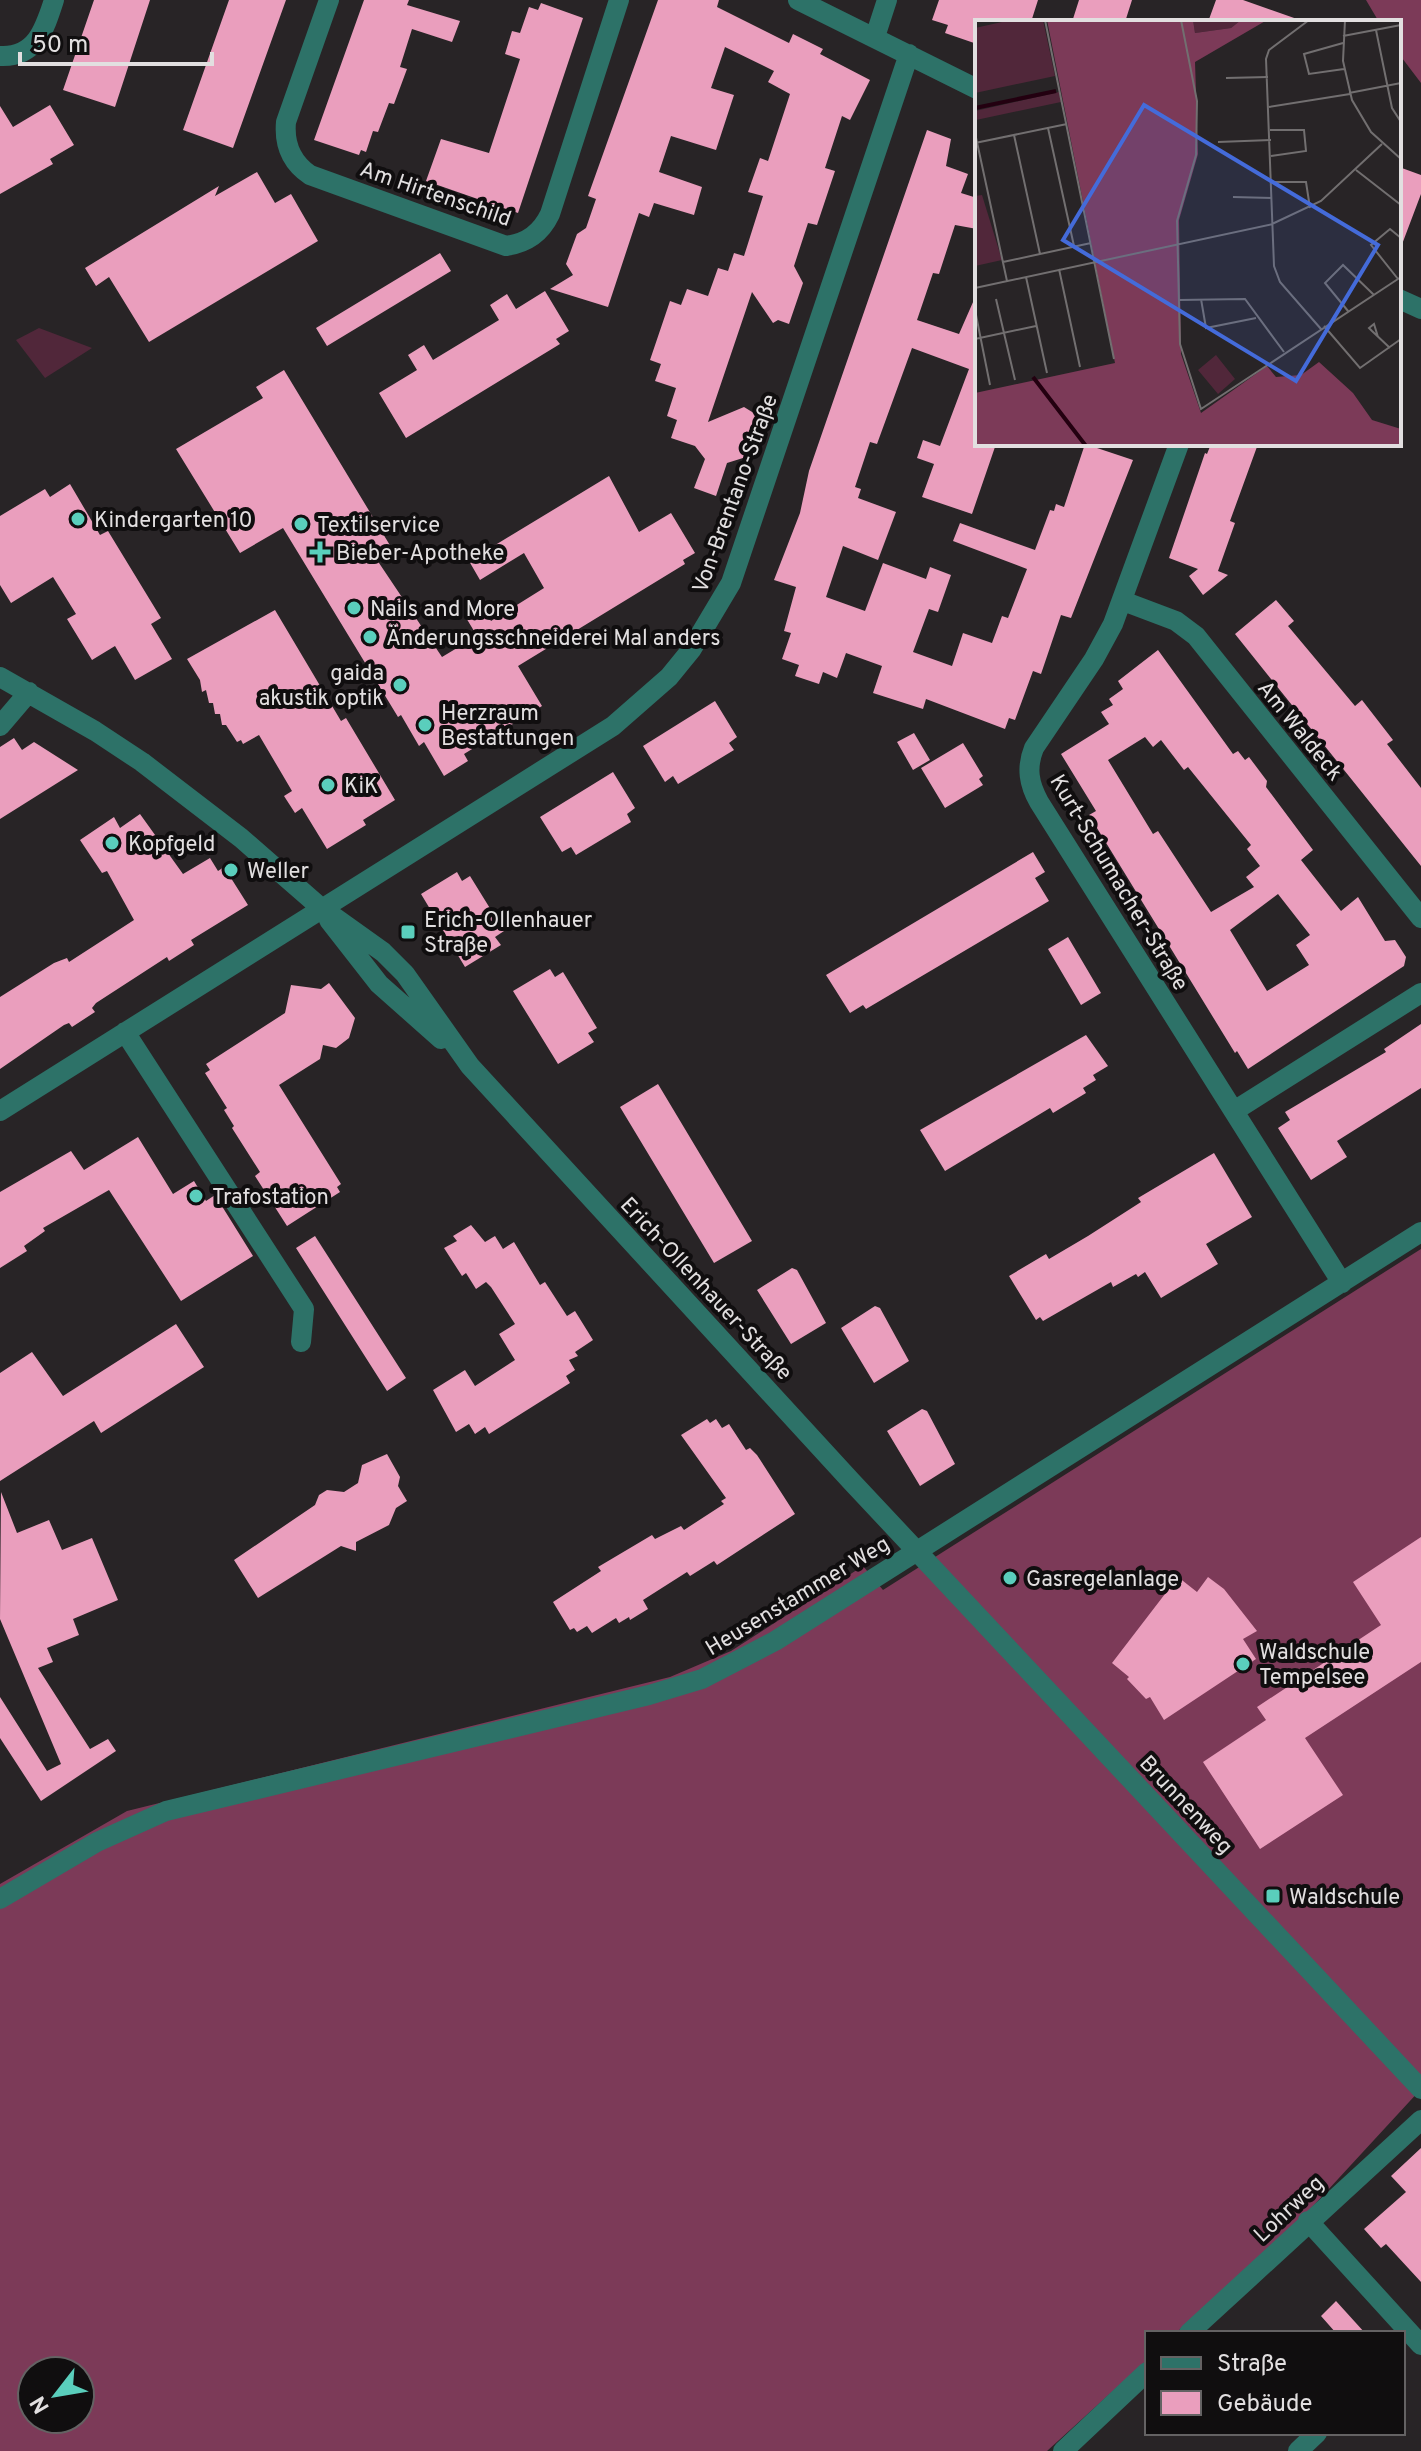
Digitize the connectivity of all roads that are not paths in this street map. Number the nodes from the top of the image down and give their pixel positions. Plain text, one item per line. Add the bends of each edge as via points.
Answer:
1 (54, 0) edge
2 (329, 0) edge
3 (619, 0) edge
4 (798, 0) edge
5 (887, 0) edge
6 (875, 37) junction
7 (909, 54) junction
8 (0, 56) edge
9 (975, 88) edge
10 (1401, 300) edge
11 (1421, 309) edge
12 (1178, 446) edge
13 (1123, 601) junction
14 (0, 677) edge
15 (29, 692) junction
16 (0, 726) edge
17 (320, 907) junction
18 (1421, 918) edge
19 (1421, 993) edge
20 (125, 1032) junction
21 (2, 1107) edge
22 (1234, 1111) junction
23 (1421, 1232) edge
24 (1342, 1283) junction
25 (301, 1342) dead end
26 (917, 1551) junction
27 (0, 1899) edge
28 (1421, 2089) edge
29 (1421, 2120) edge
30 (1308, 2221) junction
31 (1191, 2331) edge
32 (1400, 2331) edge
33 (1145, 2374) edge
34 (1315, 2435) edge
35 (1063, 2451) edge
36 (1298, 2451) edge

1 - 8 street via 38,41 19,53
2 - 3 street, Am Hirtenschild via 286,122 286,143 294,160 310,175 506,246 528,239 544,227 550,214
4 - 6 street
5 - 6 street
6 - 7 street
7 - 9 street
7 - 17 street, Von-Brentano-Straße via 748,539 719,607 691,650 613,726
10 - 11 street
12 - 13 street, Kurt-Schumacher-Straße
13 - 18 street, Am Waldeck via 1176,621 1196,636
13 - 22 street, Kurt-Schumacher-Straße via 1094,659 1034,748 1030,780
14 - 15 street, Erich-Ollenhauer-Straße
15 - 16 street
15 - 17 street, Erich-Ollenhauer-Straße via 186,794
17 - 20 street, Von-Brentano-Straße
17 - 26 street, Erich-Ollenhauer-Straße via 405,974 462,1057
19 - 22 street
20 - 21 street, Von-Brentano-Straße
20 - 25 street via 304,1309
22 - 24 street, Kurt-Schumacher-Straße
23 - 24 street, Heusenstammer Weg
24 - 26 street, Heusenstammer Weg
26 - 27 street, Heusenstammer Weg via 765,1647 702,1679 166,1811 97,1842
26 - 28 street, Brunnenweg
29 - 30 street, Lohrweg
30 - 31 street, Lohrweg
30 - 32 street
33 - 35 street
34 - 36 street

